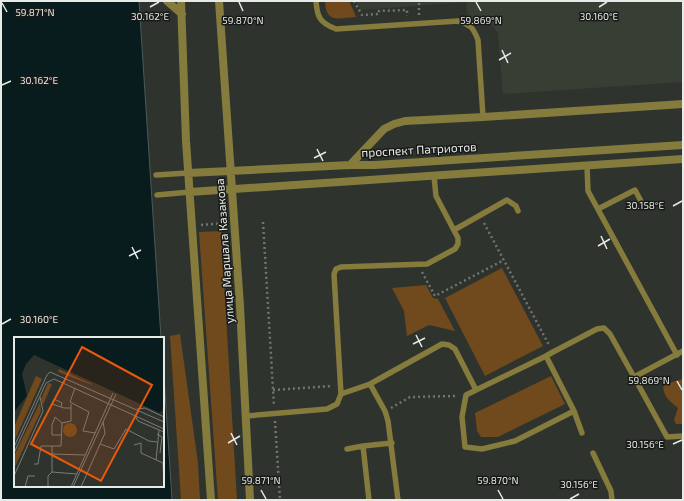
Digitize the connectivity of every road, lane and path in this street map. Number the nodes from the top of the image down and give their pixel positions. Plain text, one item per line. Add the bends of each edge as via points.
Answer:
1 (167, 1) edge
2 (181, 1) edge
3 (219, 1) edge
4 (225, 1) edge
5 (316, 1) edge
6 (354, 1) edge
7 (419, 1) edge
8 (419, 6) dead end
9 (220, 12) junction
10 (182, 14) junction
11 (408, 24) junction
12 (683, 104) edge
13 (483, 117) junction
14 (683, 145) edge
15 (683, 159) edge
16 (350, 165) junction
17 (587, 166) junction
18 (231, 171) junction
19 (188, 173) junction
20 (156, 175) dead end
21 (434, 176) junction
22 (232, 189) junction
23 (190, 192) junction
24 (157, 194) dead end
25 (642, 203) dead end
26 (598, 209) junction
27 (518, 211) dead end
28 (480, 215) junction
29 (263, 222) dead end
30 (226, 223) dead end
31 (199, 225) dead end
32 (454, 230) junction
33 (504, 260) junction
34 (418, 264) junction
35 (553, 352) junction
36 (683, 352) edge
37 (677, 355) junction
38 (546, 356) junction
39 (634, 378) junction
40 (370, 384) junction
41 (341, 386) junction
42 (273, 390) junction
43 (476, 390) junction
44 (341, 394) junction
45 (466, 395) junction
46 (385, 411) junction
47 (574, 411) junction
48 (275, 414) junction
49 (246, 416) junction
50 (582, 433) dead end
51 (683, 436) edge
52 (392, 443) junction
53 (363, 446) junction
54 (347, 449) dead end
55 (593, 453) dead end
56 (211, 500) edge
57 (250, 500) edge
58 (280, 500) edge
59 (369, 500) edge
60 (398, 500) edge
61 (612, 500) edge

1 - 10 street
2 - 10 street
3 - 9 street, улица Маршала Казакова
4 - 9 street
5 - 11 lane via 321,20 336,28
6 - 11 path via 362,15 379,14 379,11 407,10
7 - 8 path
9 - 18 street, улица Маршала Казакова
10 - 19 street
11 - 13 lane via 458,21 468,24 474,30 478,40
12 - 13 street
13 - 16 street via 405,121 394,124 384,129
14 - 16 street, проспект Патриотов
15 - 17 street
16 - 18 street, проспект Патриотов
17 - 21 street
17 - 26 lane via 588,191
18 - 19 street, проспект Патриотов
18 - 22 street, улица Маршала Казакова
19 - 20 lane, проспект Патриотов
19 - 23 street
21 - 22 street
21 - 32 lane via 436,196
22 - 23 street
22 - 49 street, улица Маршала Казакова
23 - 24 lane
23 - 56 street
25 - 26 lane via 635,190
26 - 37 lane
27 - 28 lane via 516,206 507,200
28 - 32 lane
28 - 33 path
29 - 42 path
30 - 31 path
32 - 34 lane via 458,238 455,249 428,264
33 - 34 path via 435,296
33 - 35 path
34 - 41 lane via 336,269 334,274
35 - 38 lane
35 - 39 lane via 604,328 610,334
36 - 37 lane
37 - 39 lane
38 - 43 lane
38 - 47 lane
39 - 51 lane via 667,437
40 - 43 lane via 442,344 455,349
40 - 44 lane
40 - 46 lane
41 - 42 path
41 - 44 lane
42 - 48 path
43 - 45 lane
44 - 48 lane via 337,404 327,409
45 - 46 path via 410,397
45 - 47 lane via 462,417 465,447 482,449 515,441
46 - 52 lane
47 - 50 lane
48 - 49 lane
48 - 58 path
49 - 57 street, улица Маршала Казакова
52 - 53 lane
52 - 60 lane
53 - 54 lane
53 - 59 lane
55 - 61 lane via 611,491

